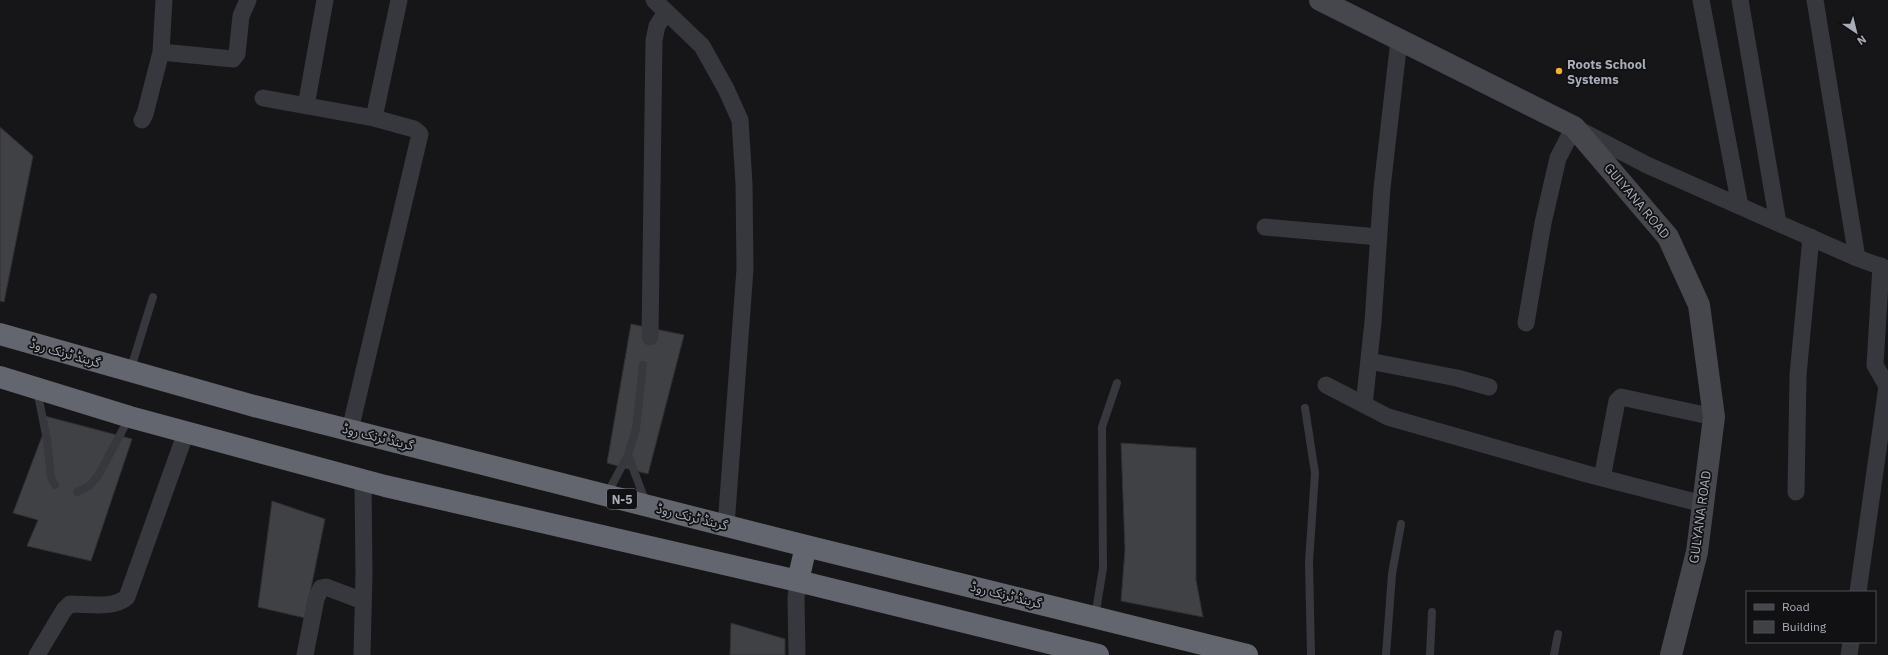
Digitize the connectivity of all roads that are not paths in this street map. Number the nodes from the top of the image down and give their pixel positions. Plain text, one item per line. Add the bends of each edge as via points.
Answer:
1 (164, 0) edge
2 (248, 0) edge
3 (325, 0) edge
4 (399, 0) edge
5 (654, 0) edge
6 (1320, 0) edge
7 (1701, 0) edge
8 (1740, 0) edge
9 (1815, 0) edge
10 (666, 12) junction
11 (1399, 40) junction
12 (161, 52) junction
13 (263, 98) dead end
14 (306, 106) junction
15 (374, 118) junction
16 (142, 120) dead end
17 (1574, 127) junction
18 (1740, 206) junction
19 (1778, 223) junction
20 (1265, 227) dead end
21 (1379, 237) junction
22 (1811, 237) junction
23 (1857, 258) junction
24 (1884, 268) edge
25 (153, 297) dead end
26 (1526, 323) dead end
27 (0, 334) edge
28 (650, 337) dead end
29 (1369, 361) junction
30 (643, 365) dead end
31 (130, 371) junction
32 (0, 377) edge
33 (1117, 383) dead end
34 (1326, 385) dead end
35 (1489, 387) dead end
36 (37, 390) junction
37 (1364, 405) junction
38 (1305, 408) dead end
39 (130, 417) junction
40 (1714, 417) junction
41 (350, 430) junction
42 (186, 432) junction
43 (628, 455) junction
44 (1602, 478) junction
45 (363, 481) junction
46 (56, 485) dead end
47 (77, 492) dead end
48 (1796, 492) dead end
49 (607, 495) junction
50 (1703, 504) junction
51 (648, 506) junction
52 (1400, 524) dead end
53 (726, 526) junction
54 (806, 546) junction
55 (798, 581) junction
56 (1858, 591) edge
57 (364, 601) junction
58 (1432, 612) dead end
59 (1095, 618) junction
60 (1558, 634) dead end
61 (1850, 643) edge
62 (37, 655) edge
63 (305, 655) edge
64 (362, 655) edge
65 (797, 655) edge
66 (1098, 655) edge
67 (1247, 655) edge
68 (1311, 655) edge
69 (1386, 655) edge
70 (1430, 655) edge
71 (1554, 655) edge
72 (1671, 655) edge
73 (1848, 655) edge

1 - 12 street
2 - 12 street via 241,16 237,54 233,59
3 - 14 street
4 - 15 street
5 - 10 street
6 - 11 main road, GULYANA ROAD
7 - 18 street
8 - 19 street
9 - 23 street
10 - 28 street via 657,26 654,40
10 - 53 street via 702,46 740,120 745,269
11 - 17 main road, GULYANA ROAD
11 - 21 street
12 - 16 street
13 - 14 street
14 - 15 street
15 - 41 street via 414,129 420,134
17 - 18 street via 1647,165
17 - 26 street via 1558,158 1543,223
17 - 40 main road, GULYANA ROAD via 1668,237 1699,305
18 - 19 street
19 - 22 street
20 - 21 street
21 - 29 street
22 - 23 street
22 - 48 street via 1798,374
23 - 24 street
24 - 56 street via 1875,365 1887,386
25 - 31 lane
27 - 31 highway, گرینڈ ٹرنک روڈ / N-5
29 - 35 street via 1457,378
29 - 37 street
30 - 43 lane via 636,429
31 - 41 highway, گرینڈ ٹرنک روڈ / N-5
32 - 36 highway
33 - 59 lane via 1102,427 1103,568
34 - 37 street
36 - 39 highway
36 - 46 lane via 51,477
37 - 44 street via 1388,416
38 - 68 lane via 1315,473 1309,562
39 - 42 highway
39 - 47 lane via 98,476 89,486
40 - 44 street via 1622,397 1617,401
40 - 50 main road, GULYANA ROAD
41 - 49 highway, گرینڈ ٹرنک روڈ / N-5
42 - 45 highway
42 - 62 street via 127,597 122,602 113,604 70,604
43 - 49 lane
43 - 51 lane
44 - 50 street
45 - 55 highway
45 - 57 street
49 - 51 highway, گرینڈ ٹرنک روڈ / N-5
50 - 72 main road, GULYANA ROAD via 1697,552
51 - 53 highway, گرینڈ ٹرنک روڈ / N-5
52 - 69 lane via 1392,574
53 - 54 highway, گرینڈ ٹرنک روڈ / N-5
54 - 55 highway
54 - 59 highway, گرینڈ ٹرنک روڈ / N-5
55 - 65 street
55 - 66 highway
57 - 63 street via 326,587 321,588 316,599
57 - 64 street
58 - 70 lane
59 - 67 highway, گرینڈ ٹرنک روڈ / N-5
60 - 71 lane
61 - 73 street

